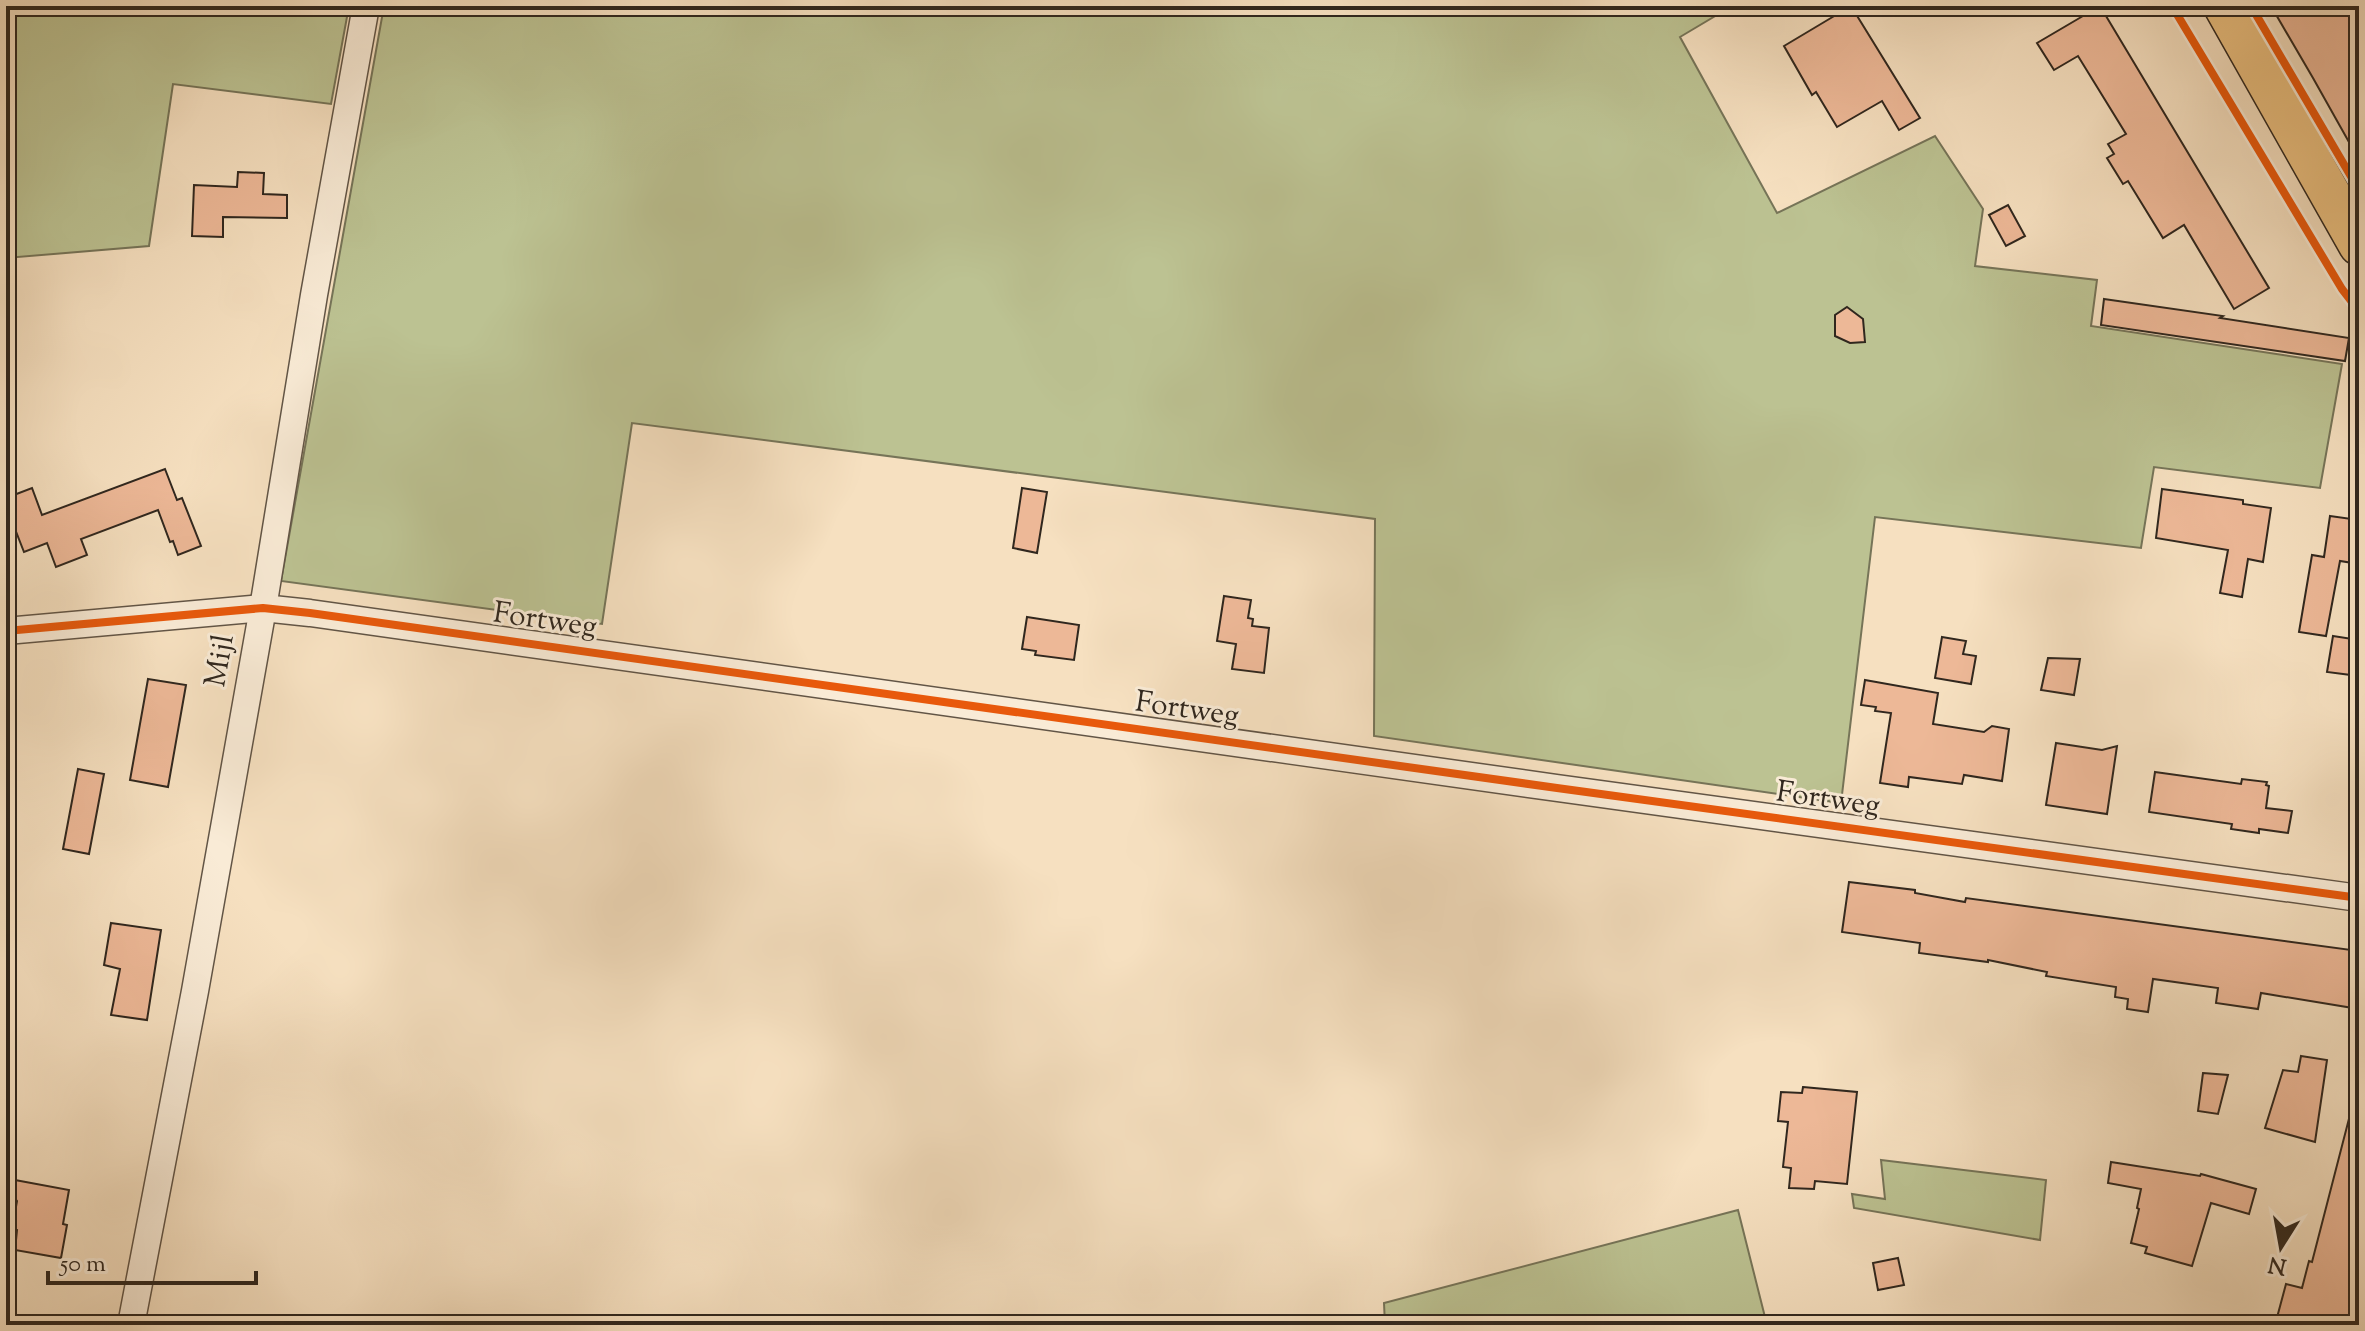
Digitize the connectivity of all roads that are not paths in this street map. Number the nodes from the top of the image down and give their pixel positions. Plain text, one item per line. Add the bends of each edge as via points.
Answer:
1 (366, 6) edge
2 (2224, 6) edge
3 (2353, 220) edge
4 (263, 608) junction
5 (6, 631) edge
6 (2359, 898) edge
7 (131, 1325) edge

1 - 4 street, Mijl
2 - 3 main road
4 - 5 street, Fortweg
4 - 6 street, Fortweg
4 - 7 street, Mijl

